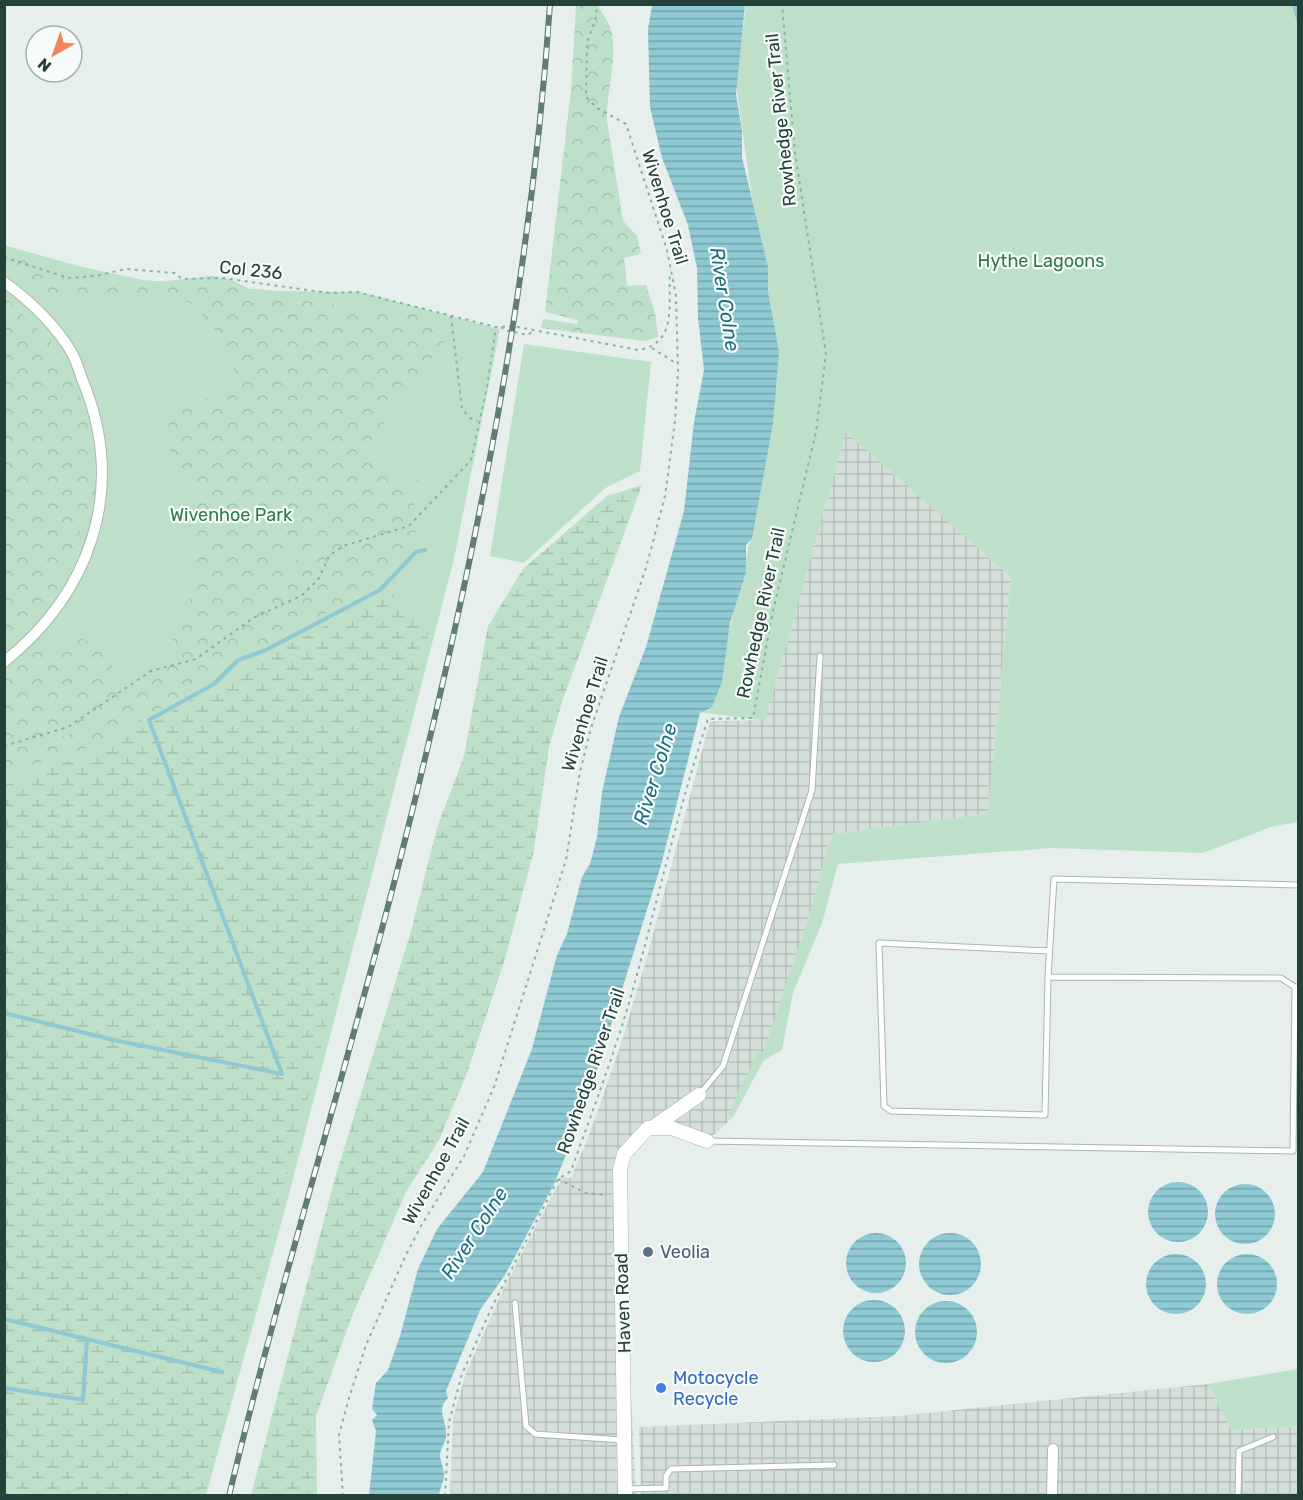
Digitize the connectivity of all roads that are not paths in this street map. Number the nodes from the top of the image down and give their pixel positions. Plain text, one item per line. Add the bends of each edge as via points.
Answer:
1 (4, 282) edge
2 (820, 656) dead end
3 (4, 662) edge
4 (1299, 885) edge
5 (1049, 951) junction
6 (1048, 977) junction
7 (1297, 987) edge
8 (699, 1095) joint
9 (655, 1126) junction
10 (707, 1141) joint
11 (515, 1303) dead end
12 (1274, 1437) dead end
13 (625, 1440) junction
14 (1053, 1449) dead end
15 (834, 1465) dead end
16 (666, 1488) junction
17 (625, 1492) edge
18 (666, 1496) edge
19 (1052, 1496) edge
20 (1238, 1496) edge

1 - 3 street via 31,301 72,354 98,422 104,479 99,516 88,549 64,597 44,625
2 - 8 lane via 812,790 723,1066
4 - 5 lane via 1054,879
5 - 6 lane
5 - 6 lane via 879,943 884,1106 891,1111 1045,1115
6 - 7 lane via 1281,978
7 - 10 lane via 1293,1151
8 - 9 street, Haven Road
9 - 10 street
9 - 13 street, Haven Road via 637,1136 624,1154 620,1169
11 - 13 lane via 526,1426 535,1434
12 - 20 lane via 1239,1450
13 - 17 street, Haven Road
14 - 19 street
15 - 16 lane via 671,1469 666,1476
16 - 17 lane
16 - 18 lane

